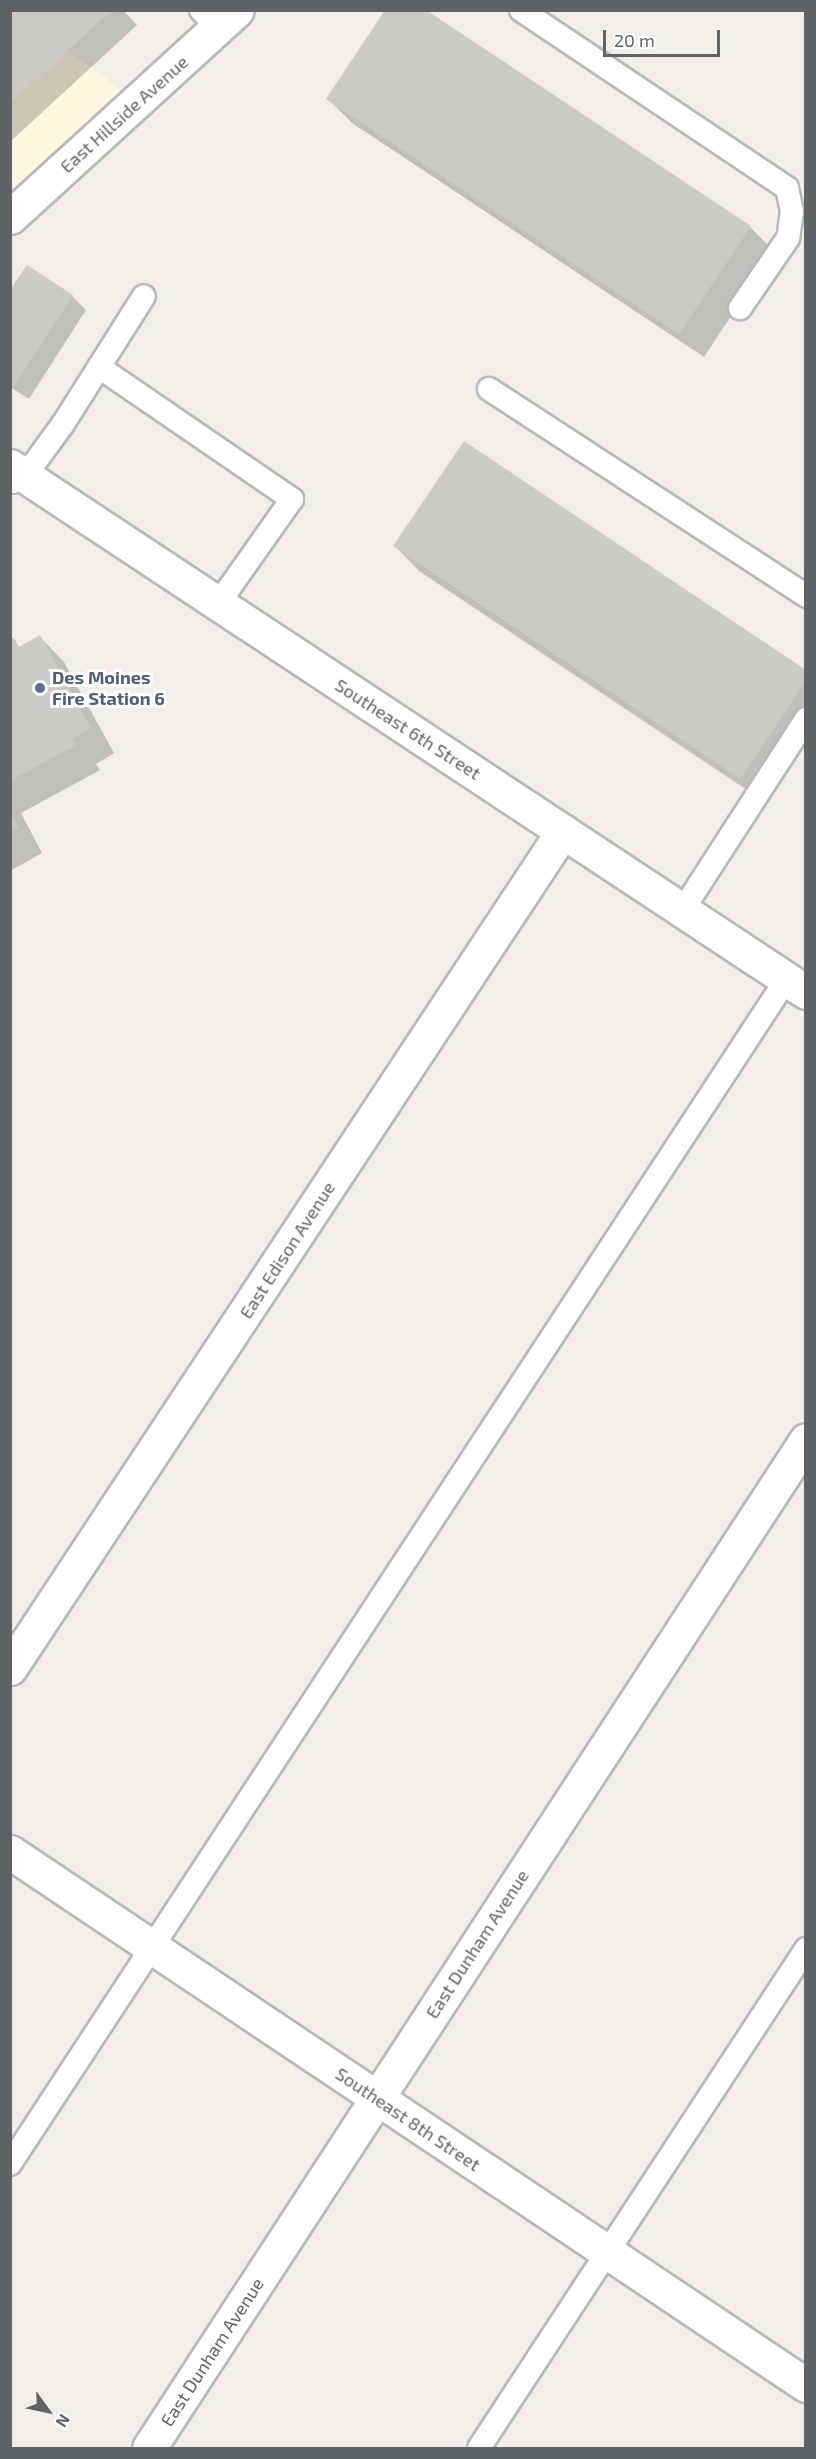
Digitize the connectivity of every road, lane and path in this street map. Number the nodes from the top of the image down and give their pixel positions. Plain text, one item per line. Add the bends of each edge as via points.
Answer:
1 (521, 10) edge
2 (219, 16) edge
3 (10, 217) edge
4 (144, 296) dead end
5 (740, 308) dead end
6 (99, 367) junction
7 (489, 389) dead end
8 (15, 475) edge
9 (806, 596) edge
10 (218, 604) junction
11 (806, 720) edge
12 (562, 831) junction
13 (682, 911) junction
14 (796, 986) edge
15 (806, 1440) edge
16 (10, 1668) edge
17 (10, 1852) edge
18 (153, 1948) junction
19 (806, 1949) edge
20 (377, 2098) junction
21 (10, 2164) edge
22 (607, 2252) junction
23 (806, 2385) edge
24 (149, 2448) edge
25 (479, 2448) edge

1 - 5 lane via 787,188 792,211 788,238
2 - 3 street, East Hillside Avenue
4 - 6 lane
6 - 8 lane
6 - 10 lane via 292,499
7 - 9 lane
8 - 10 street, Southeast 6th Street
10 - 12 street, Southeast 6th Street
11 - 13 lane
12 - 13 street, Southeast 6th Street
12 - 16 street, East Edison Avenue
13 - 14 street, Southeast 6th Street
14 - 18 lane
15 - 20 street, East Dunham Avenue
17 - 18 street, Southeast 8th Street
18 - 20 street, Southeast 8th Street
18 - 21 lane
19 - 22 lane
20 - 22 street, Southeast 8th Street
20 - 24 street, East Dunham Avenue
22 - 23 street, Southeast 8th Street
22 - 25 lane

